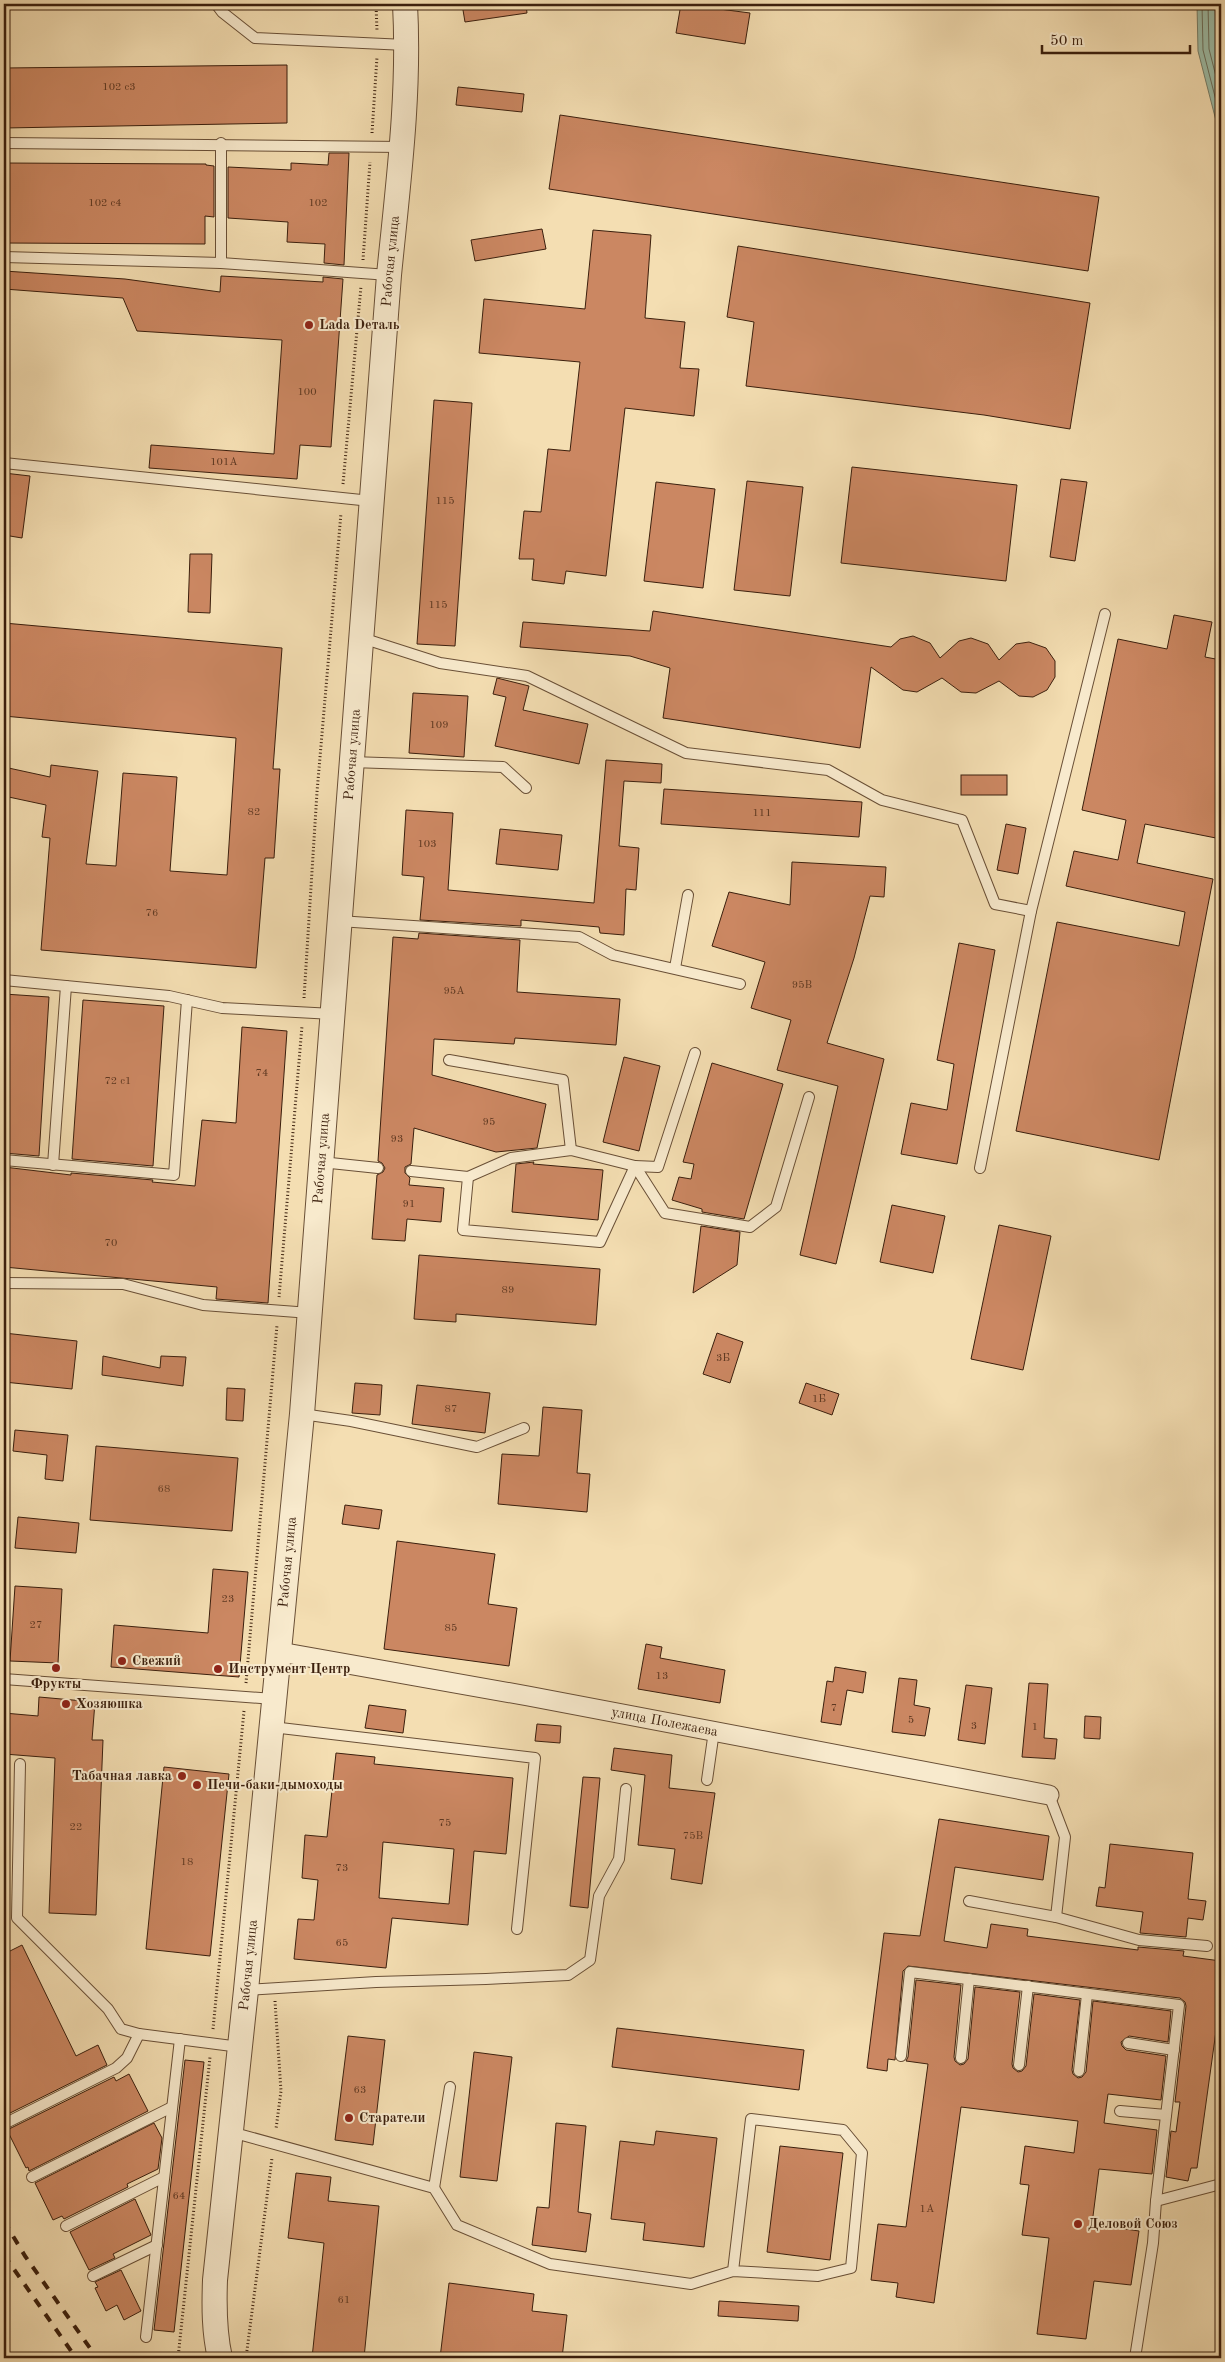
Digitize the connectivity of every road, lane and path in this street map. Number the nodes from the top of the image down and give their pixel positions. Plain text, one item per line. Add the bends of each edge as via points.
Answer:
1 (216, 4) edge
2 (376, 4) edge
3 (405, 4) edge
4 (871, 4) edge
5 (936, 4) edge
6 (378, 44) junction
7 (407, 45) junction
8 (4, 143) edge
9 (222, 144) junction
10 (371, 146) junction
11 (402, 147) junction
12 (4, 257) edge
13 (220, 262) junction
14 (362, 273) junction
15 (388, 275) junction
16 (4, 463) edge
17 (342, 498) junction
18 (371, 501) junction
19 (1105, 614) dead end
20 (361, 638) junction
21 (352, 762) junction
22 (526, 788) dead end
23 (688, 895) dead end
24 (1031, 911) junction
25 (339, 922) junction
26 (675, 968) junction
27 (4, 980) edge
28 (740, 984) dead end
29 (66, 986) junction
30 (186, 1000) junction
31 (304, 1012) junction
32 (332, 1014) junction
33 (695, 1053) dead end
34 (450, 1060) dead end
35 (809, 1097) dead end
36 (571, 1150) junction
37 (4, 1160) edge
38 (321, 1162) junction
39 (53, 1165) junction
40 (635, 1166) junction
41 (378, 1168) dead end
42 (980, 1168) dead end
43 (410, 1171) dead end
44 (468, 1177) junction
45 (4, 1283) edge
46 (278, 1310) junction
47 (310, 1313) junction
48 (302, 1414) junction
49 (524, 1428) dead end
50 (280, 1652) junction
51 (4, 1678) edge
52 (245, 1697) junction
53 (275, 1699) junction
54 (272, 1727) junction
55 (714, 1731) junction
56 (20, 1764) dead end
57 (707, 1780) dead end
58 (626, 1789) dead end
59 (1049, 1795) joint
60 (969, 1901) dead end
61 (1056, 1917) junction
62 (517, 1929) dead end
63 (1207, 1946) dead end
64 (969, 1979) junction
65 (1028, 1986) junction
66 (273, 1988) junction
67 (246, 1990) junction
68 (1087, 1994) junction
69 (139, 2034) junction
70 (180, 2039) junction
71 (212, 2043) junction
72 (1128, 2043) dead end
73 (240, 2047) junction
74 (1174, 2050) junction
75 (901, 2056) dead end
76 (961, 2058) dead end
77 (1019, 2065) dead end
78 (1079, 2071) dead end
79 (450, 2087) dead end
80 (172, 2107) junction
81 (1120, 2111) dead end
82 (1166, 2115) junction
83 (4, 2124) edge
84 (231, 2132) junction
85 (274, 2144) junction
86 (32, 2177) dead end
87 (164, 2177) junction
88 (1221, 2184) edge
89 (434, 2188) junction
90 (1156, 2201) junction
91 (66, 2226) dead end
92 (157, 2245) junction
93 (732, 2271) junction
94 (93, 2276) dead end
95 (146, 2337) dead end
96 (178, 2358) edge
97 (220, 2358) edge
98 (246, 2358) edge
99 (1135, 2358) edge

1 - 6 lane via 255,38
2 - 6 path
3 - 7 street, Рабочая улица
4 - 5 lane
6 - 7 lane
6 - 10 path
7 - 11 street, Рабочая улица
8 - 9 lane
9 - 10 lane
9 - 13 lane
10 - 11 lane
10 - 14 path
11 - 15 street, Рабочая улица
12 - 13 lane
13 - 14 lane
14 - 15 lane
14 - 17 path
15 - 18 street, Рабочая улица
16 - 17 lane
17 - 18 lane
17 - 31 path via 319,763
18 - 20 street, Рабочая улица
19 - 24 lane
20 - 21 street, Рабочая улица
20 - 24 lane via 440,663 527,676 686,753 828,770 882,800 962,820 995,904
21 - 22 lane via 503,767
21 - 25 street, Рабочая улица
23 - 26 lane
24 - 42 lane
25 - 26 lane via 579,938 613,955
25 - 32 street, Рабочая улица
26 - 28 lane
27 - 29 lane
29 - 30 lane
29 - 39 lane
30 - 31 lane via 222,1008
30 - 39 lane via 174,1175
31 - 32 lane
31 - 46 path
32 - 38 street, Рабочая улица
33 - 40 lane via 658,1167
34 - 36 lane via 563,1080
35 - 40 lane via 776,1207 750,1227 665,1213
36 - 40 lane
36 - 44 lane via 511,1158
37 - 39 lane
38 - 41 lane
38 - 47 street, Рабочая улица
40 - 44 lane via 600,1242 463,1230
43 - 44 lane
45 - 46 lane via 124,1284 203,1305
46 - 47 lane
46 - 52 path
47 - 48 street, Рабочая улица
48 - 49 lane via 351,1420 478,1447
48 - 50 street, Рабочая улица
50 - 53 street, Рабочая улица
50 - 55 street, улица Полежаева
51 - 52 lane
52 - 53 lane
52 - 71 path
53 - 54 street, Рабочая улица
54 - 62 lane via 535,1758
54 - 67 street, Рабочая улица
55 - 57 lane
55 - 59 street, улица Полежаева
56 - 69 lane via 17,1918 108,2009 121,2029
58 - 66 lane via 619,1859 599,1896 590,1960 568,1975
59 - 61 lane via 1066,1837
60 - 61 lane
61 - 63 lane via 1138,1940
64 - 65 lane
64 - 75 lane via 910,1972
64 - 76 lane
65 - 68 lane
65 - 77 lane
66 - 67 lane
66 - 85 path via 281,2091
67 - 73 street, Рабочая улица
68 - 74 lane via 1179,2005
68 - 78 lane
69 - 70 lane
69 - 83 lane via 127,2058 116,2068
70 - 71 lane
70 - 80 lane
71 - 73 lane
71 - 96 path
72 - 74 lane
73 - 84 street, Рабочая улица
74 - 82 lane
79 - 89 lane
80 - 86 lane
80 - 87 lane
81 - 82 lane
82 - 90 lane
84 - 85 lane
84 - 97 street, Рабочая улица via 215,2280 214,2313
85 - 89 lane
85 - 98 path
87 - 91 lane
87 - 92 lane
88 - 90 lane
89 - 93 lane via 457,2225 550,2264 691,2284
90 - 99 lane via 1153,2243
92 - 94 lane
92 - 95 lane
93 - 93 lane via 751,2119 843,2130 862,2153 851,2268 818,2276

